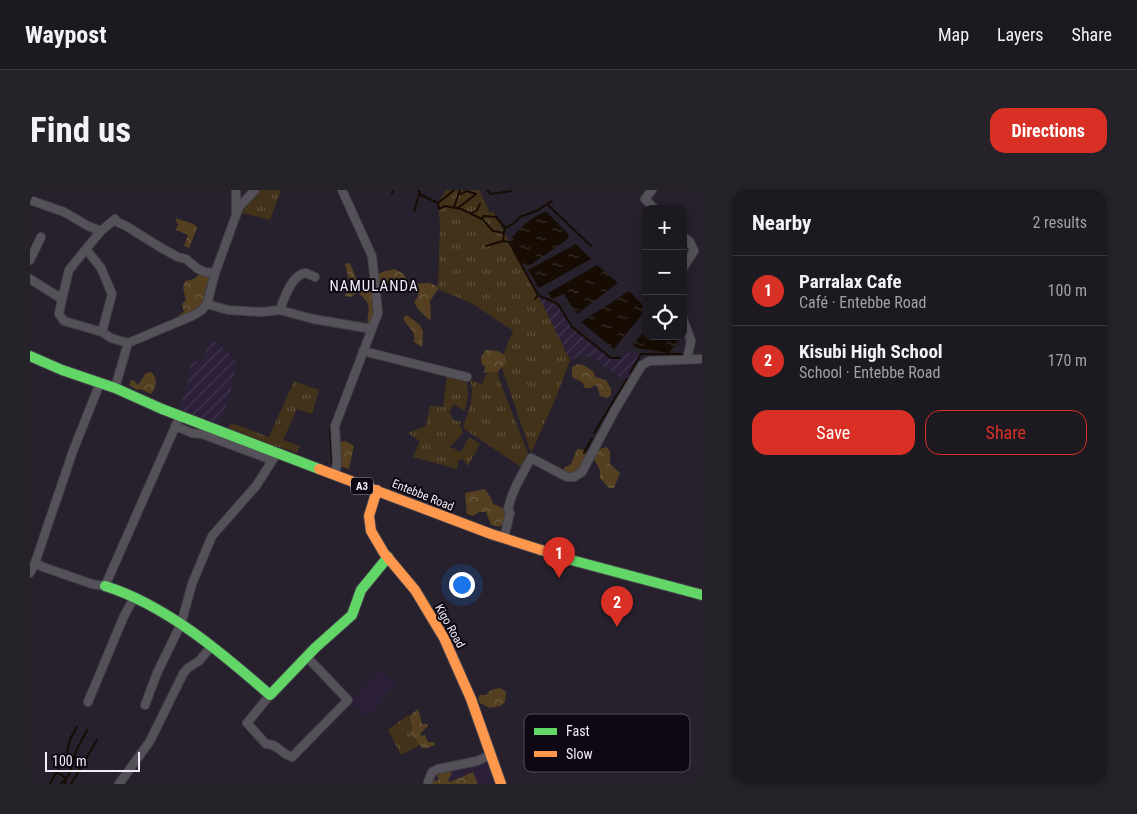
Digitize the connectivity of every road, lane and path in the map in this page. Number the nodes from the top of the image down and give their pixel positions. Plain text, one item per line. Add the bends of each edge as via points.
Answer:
1 (236, 190) edge
2 (255, 190) edge
3 (342, 190) edge
4 (652, 190) edge
5 (30, 200) edge
6 (651, 205) edge
7 (235, 215) dead end
8 (101, 230) junction
9 (41, 237) dead end
10 (687, 239) edge
11 (86, 249) junction
12 (30, 260) edge
13 (687, 262) edge
14 (215, 273) junction
15 (315, 277) dead end
16 (30, 279) edge
17 (62, 299) junction
18 (208, 304) junction
19 (280, 310) junction
20 (372, 329) junction
21 (687, 331) edge
22 (102, 332) junction
23 (128, 343) junction
24 (363, 351) junction
25 (30, 356) edge
26 (687, 359) junction
27 (702, 359) edge
28 (467, 377) dead end
29 (100, 383) junction
30 (115, 388) junction
31 (180, 416) junction
32 (175, 426) junction
33 (204, 430) junction
34 (275, 457) junction
35 (335, 475) junction
36 (378, 490) junction
37 (504, 538) junction
38 (388, 557) junction
39 (35, 563) junction
40 (30, 573) edge
41 (105, 586) junction
42 (702, 595) edge
43 (134, 598) junction
44 (180, 624) junction
45 (210, 648) junction
46 (307, 657) junction
47 (270, 695) junction
48 (88, 702) dead end
49 (144, 705) dead end
50 (491, 755) junction
51 (428, 782) dead end
52 (119, 784) edge
53 (502, 784) edge

1 - 7 street
2 - 14 street via 239,206
3 - 20 street via 372,256 378,313
4 - 6 street via 645,199
5 - 8 street
8 - 11 street
8 - 14 street via 115,219 198,269
9 - 12 street
10 - 13 street via 694,251
11 - 17 street via 69,270
11 - 22 street via 101,268 112,294
14 - 18 street
15 - 19 street via 306,272 298,276
16 - 17 street
17 - 22 street via 61,319
18 - 19 street via 231,310
18 - 23 street via 192,316
19 - 20 street
20 - 24 street
21 - 26 street via 691,342
22 - 23 street
23 - 30 street
24 - 28 street
24 - 35 street via 335,426
25 - 29 main road, Entebbe Road / A3
26 - 27 street
26 - 37 street via 649,361 642,365 582,472 574,478 531,458 509,501 510,513
29 - 30 main road, Entebbe Road / A3
29 - 39 street
30 - 31 main road, Entebbe Road / A3
31 - 32 street
31 - 33 main road, Entebbe Road / A3
32 - 33 street via 192,433
32 - 41 street
33 - 34 main road, Entebbe Road / A3
34 - 35 main road, Entebbe Road / A3
34 - 44 street via 256,486 212,536
35 - 36 main road, Entebbe Road / A3
36 - 37 main road, Entebbe Road / A3
36 - 38 main road, Kigo Road via 370,514 370,528
37 - 42 main road, Entebbe Road / A3
38 - 46 main road via 361,590 352,615
38 - 50 main road, Kigo Road via 412,586 442,635 470,696
39 - 40 street
39 - 41 street
41 - 43 main road
43 - 44 main road
43 - 48 street
44 - 45 main road
44 - 49 street
45 - 47 main road
45 - 52 street via 183,674 150,741
46 - 47 main road
46 - 47 street via 348,700 292,757 274,745 266,744 247,723
50 - 51 street via 438,769 432,772
50 - 53 main road, Kigo Road

